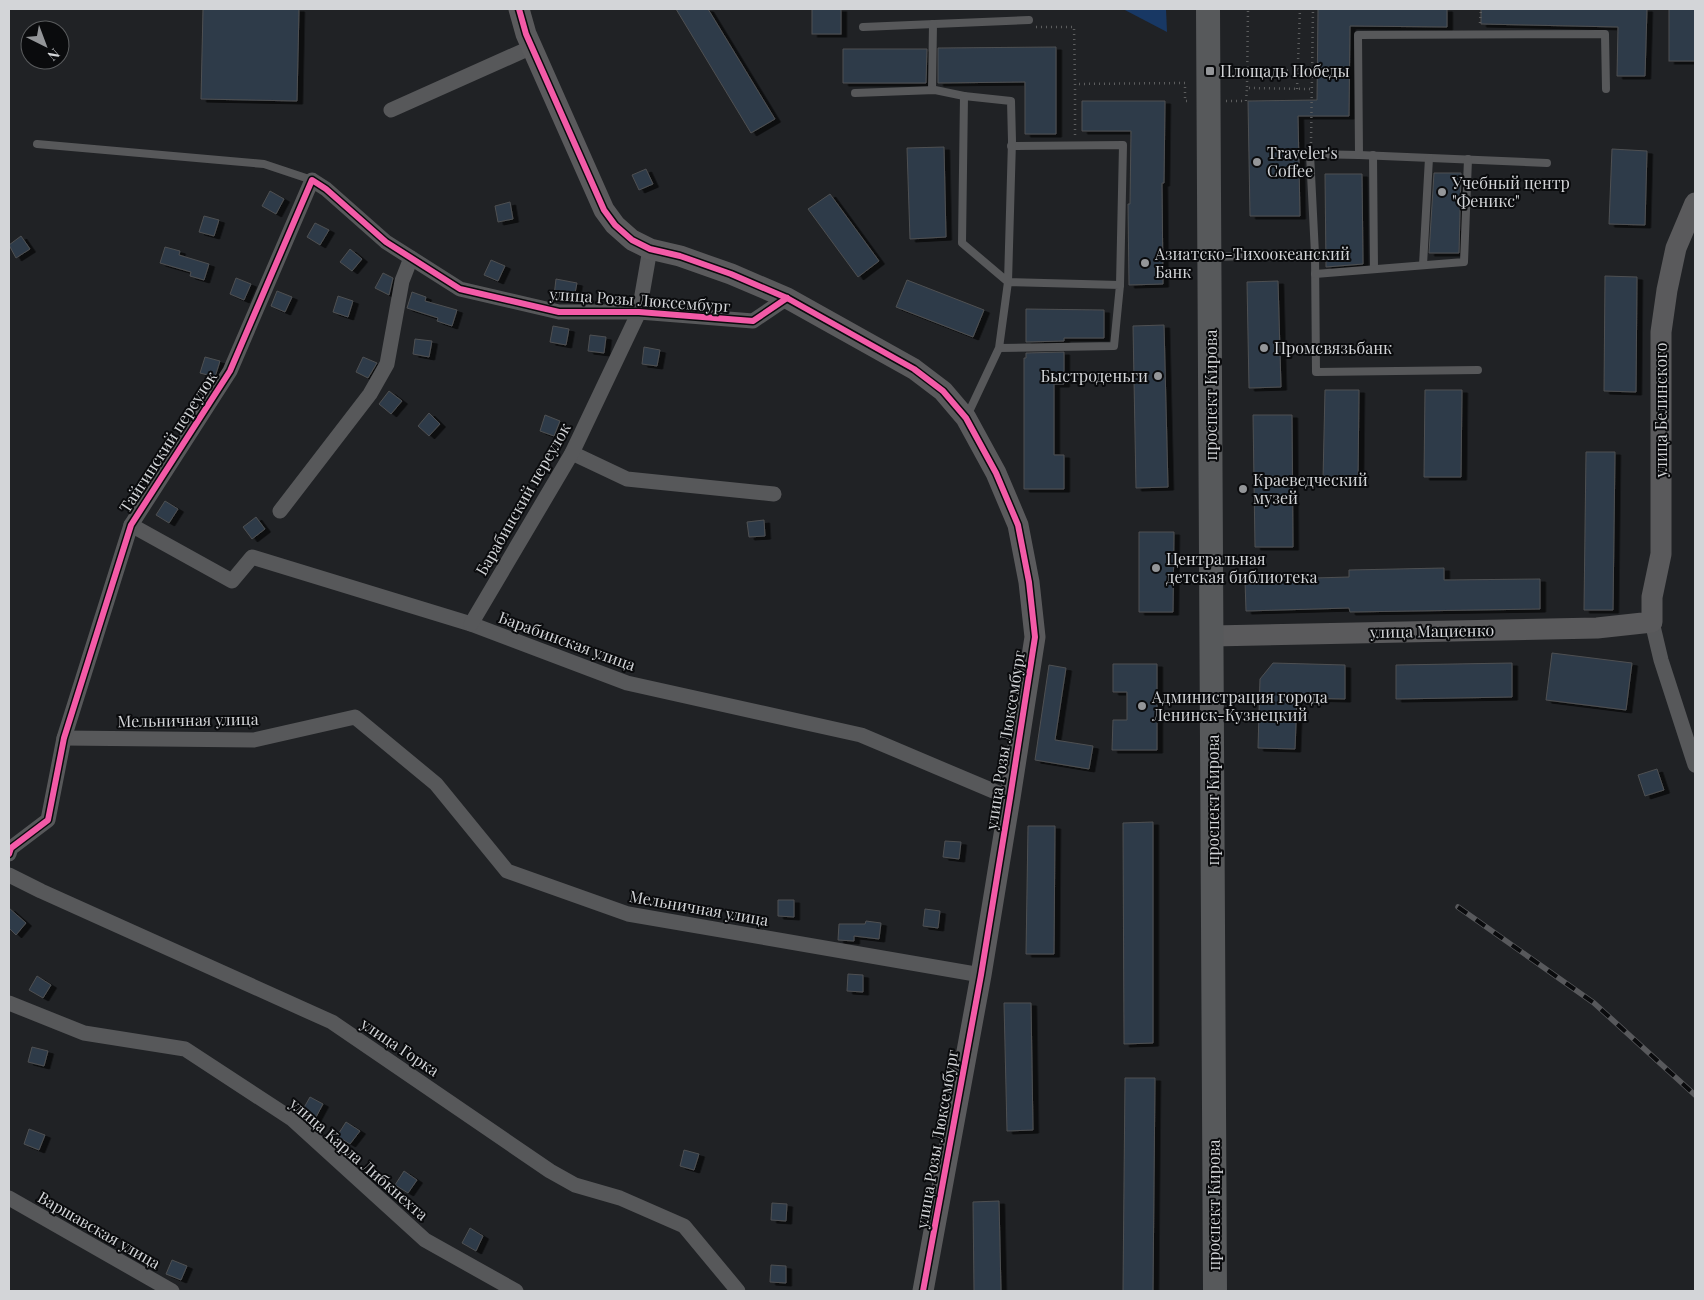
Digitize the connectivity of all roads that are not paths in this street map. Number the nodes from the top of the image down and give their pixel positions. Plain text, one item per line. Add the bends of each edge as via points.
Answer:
1 (519, 9) edge
2 (1208, 9) edge
3 (1029, 20) road end
4 (933, 24) junction
5 (863, 27) dead end
6 (532, 47) junction
7 (1606, 89) dead end
8 (932, 90) junction
9 (855, 93) dead end
10 (964, 96) junction
11 (391, 110) dead end
12 (37, 144) dead end
13 (1011, 146) junction
14 (1359, 155) junction
15 (1373, 155) junction
16 (1429, 158) junction
17 (1468, 159) junction
18 (1547, 163) dead end
19 (312, 180) junction
20 (1695, 203) edge
21 (650, 249) junction
22 (1315, 254) junction
23 (1210, 257) junction
24 (411, 258) junction
25 (1424, 265) junction
26 (1374, 269) junction
27 (1315, 274) junction
28 (1008, 282) junction
29 (1120, 285) junction
30 (787, 298) junction
31 (639, 312) junction
32 (999, 348) junction
33 (1478, 370) dead end
34 (966, 418) junction
35 (572, 453) junction
36 (774, 494) dead end
37 (280, 510) dead end
38 (131, 525) junction
39 (1652, 622) junction
40 (470, 624) junction
41 (1212, 636) junction
42 (64, 738) junction
43 (1695, 765) edge
44 (1010, 798) junction
45 (9, 854) edge
46 (9, 876) edge
47 (981, 975) junction
48 (9, 1003) edge
49 (9, 1198) edge
50 (172, 1291) edge
51 (516, 1291) edge
52 (738, 1291) edge
53 (923, 1291) edge
54 (1215, 1291) edge

1 - 6 street, улица Розы Люксембург
2 - 23 main road, проспект Кирова
3 - 4 lane
4 - 5 lane
4 - 8 lane
6 - 11 street
6 - 21 street, улица Розы Люксембург via 604,210 632,240
7 - 14 lane via 1606,34 1358,35
8 - 9 lane
8 - 10 lane
10 - 13 lane via 1011,100
10 - 28 lane via 962,243
12 - 19 lane via 264,164
13 - 28 lane
13 - 29 lane via 1123,145
14 - 15 lane
14 - 22 lane via 1310,154
15 - 16 lane
15 - 26 lane
16 - 17 lane
16 - 25 lane
17 - 18 lane
17 - 25 lane via 1464,262
19 - 24 street, улица Розы Люксембург via 386,242
19 - 38 street, Тайгинский переулок via 230,371
20 - 39 street, улица Белинского via 1676,248 1661,332 1661,554 1652,597
21 - 30 street, улица Розы Люксембург via 731,274
21 - 31 street, Барабинский переулок
22 - 23 lane
22 - 27 lane
23 - 41 main road, проспект Кирова
24 - 31 street, улица Розы Люксембург via 469,292 559,312
24 - 37 street via 402,281 386,364 370,394
25 - 26 lane
26 - 27 lane
27 - 33 lane via 1316,372
28 - 29 lane
28 - 32 lane
29 - 32 lane via 1114,346
30 - 31 street, улица Розы Люксембург via 753,321
30 - 34 street, улица Розы Люксембург via 914,368 943,391
31 - 35 street, Барабинский переулок
32 - 34 lane
34 - 44 street, улица Розы Люксембург via 996,473 1018,525 1029,582 1034,637
35 - 36 street via 627,479
35 - 40 street, Барабинский переулок
38 - 40 street, Барабинская улица via 232,582 252,557
38 - 42 street, Тайгинский переулок
39 - 41 street, улица Мациенко via 1598,628
39 - 43 street
40 - 44 street, Барабинская улица via 627,683 861,735
41 - 54 main road, проспект Кирова
42 - 45 street, Тайгинский переулок via 48,820 11,848
42 - 47 street, Мельничная улица via 254,740 355,717 436,784 507,871 628,914
44 - 47 street, улица Розы Люксембург
46 - 52 street, улица Горка via 332,1022 550,1171 575,1185 620,1198 684,1226
47 - 53 street, улица Розы Люксембург
48 - 51 street, улица Карла Либкнехта via 84,1033 185,1049 292,1120 425,1240
49 - 50 street, Варшавская улица

